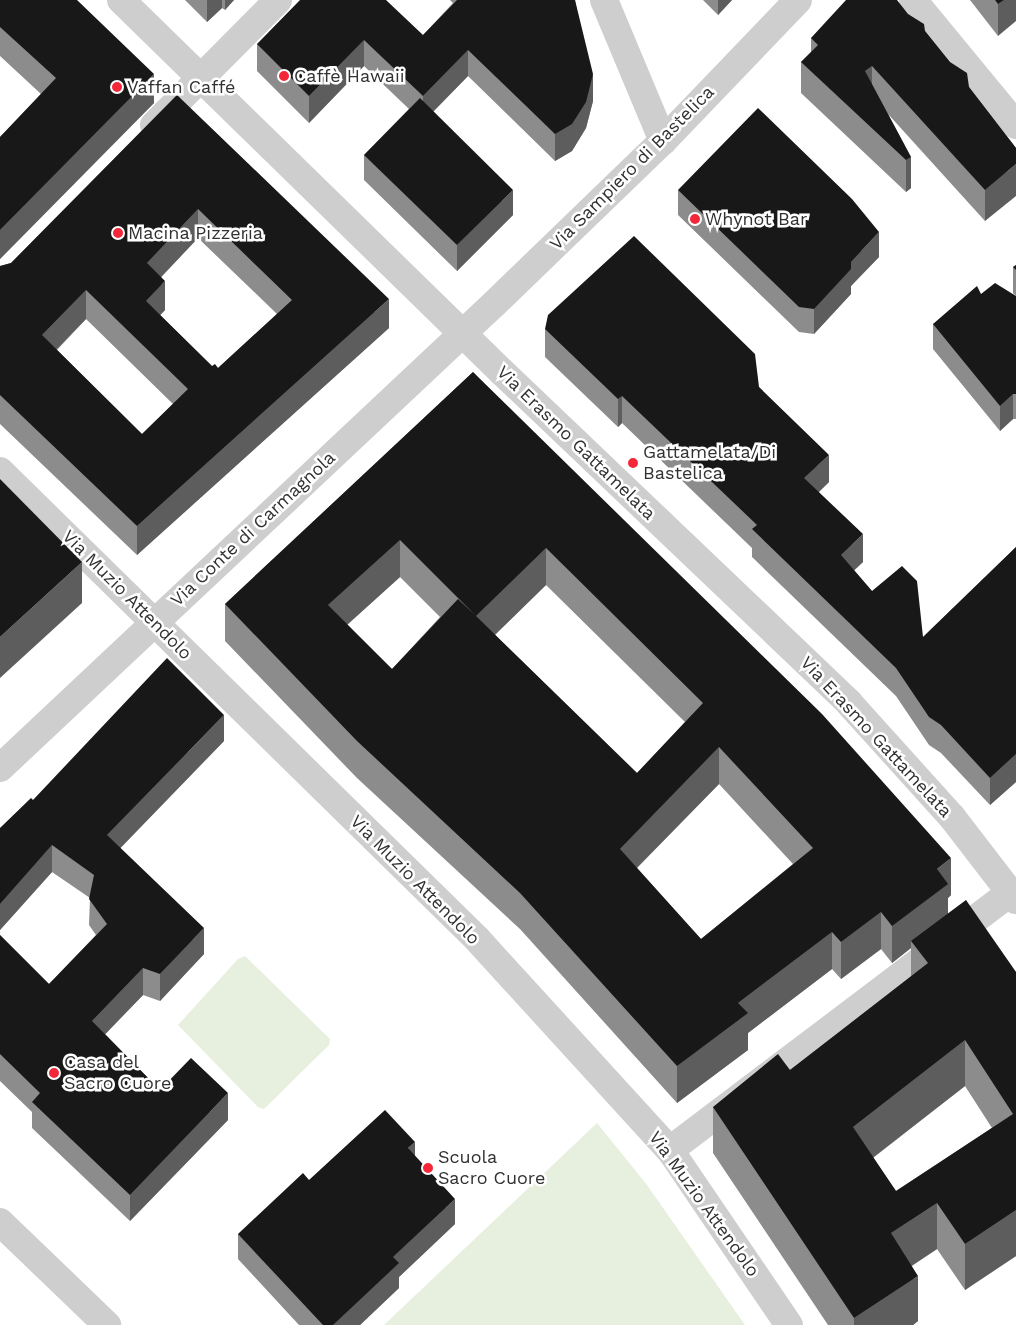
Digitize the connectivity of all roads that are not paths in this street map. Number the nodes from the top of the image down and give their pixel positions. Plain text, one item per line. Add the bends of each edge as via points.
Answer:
1 (121, 0) edge
2 (278, 0) edge
3 (604, 0) edge
4 (798, 0) edge
5 (913, 0) edge
6 (201, 78) junction
7 (1016, 125) edge
8 (662, 141) junction
9 (134, 146) edge
10 (463, 333) junction
11 (0, 471) edge
12 (155, 622) junction
13 (0, 768) edge
14 (1013, 896) edge
15 (670, 1150) junction
16 (0, 1222) edge
17 (107, 1325) edge
18 (789, 1325) edge

1 - 6 street, Via Erasmo Gattamelata
2 - 6 street
3 - 8 street
4 - 8 street, Via Sampiero di Bastelica
5 - 7 street
6 - 9 street
6 - 10 street, Via Erasmo Gattamelata
8 - 10 street, Via Sampiero di Bastelica
10 - 12 street, Via Conte di Carmagnola
10 - 14 street, Via Erasmo Gattamelata via 849,703 952,817
11 - 12 street, Via Muzio Attendolo
12 - 13 street, Via Conte di Carmagnola
12 - 15 street, Via Muzio Attendolo via 476,939
14 - 15 street
15 - 18 street, Via Muzio Attendolo
16 - 17 street

